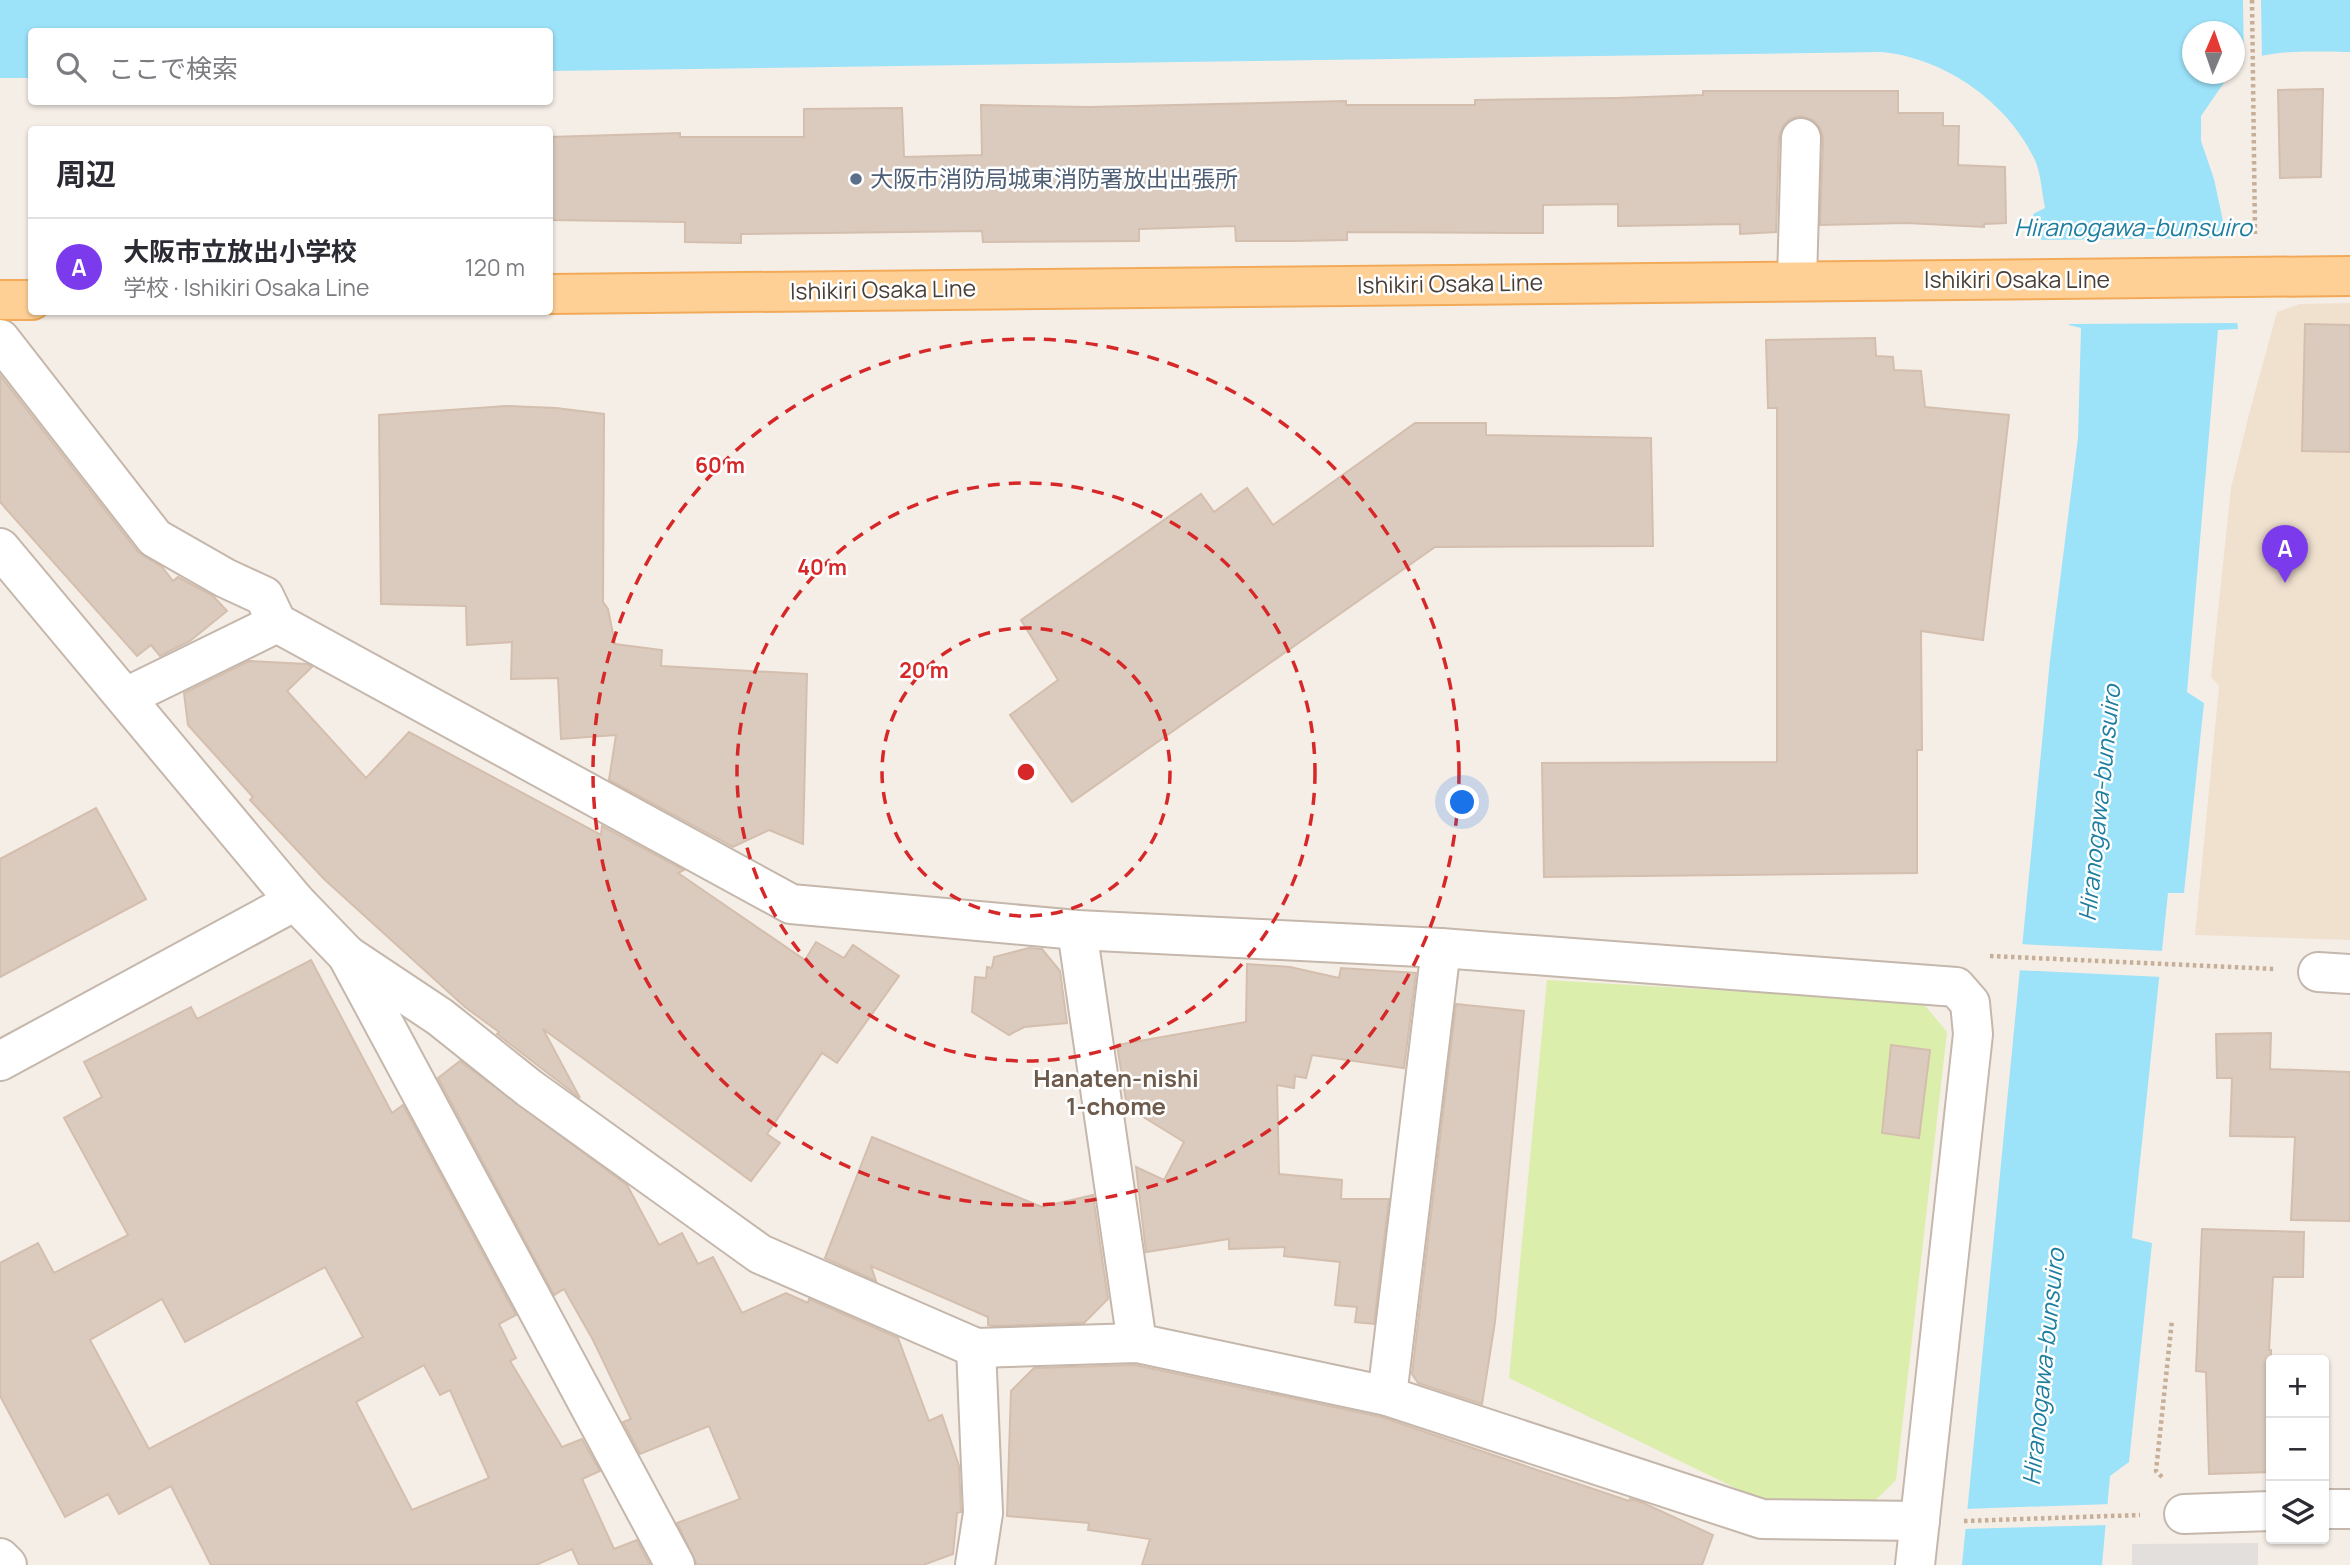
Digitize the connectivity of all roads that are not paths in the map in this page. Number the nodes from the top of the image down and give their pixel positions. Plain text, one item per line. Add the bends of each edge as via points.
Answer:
1 (1801, 138) dead end
2 (2350, 276) edge
3 (1797, 280) junction
4 (553, 294) edge
5 (0, 300) edge
6 (28, 300) edge
7 (0, 339) edge
8 (0, 548) edge
9 (277, 622) junction
10 (126, 697) junction
11 (295, 901) junction
12 (1077, 930) junction
13 (1441, 948) junction
14 (347, 955) junction
15 (0, 1061) edge
16 (1137, 1343) junction
17 (976, 1348) junction
18 (1387, 1396) junction
19 (2350, 1508) edge
20 (2329, 1510) edge
21 (2266, 1511) edge
22 (2184, 1514) dead end
23 (1920, 1521) junction
24 (0, 1558) edge
25 (7, 1565) edge
26 (675, 1565) edge
27 (976, 1565) edge
28 (1915, 1565) edge

1 - 3 street
2 - 3 main road, Ishikiri Osaka Line
3 - 4 main road, Ishikiri Osaka Line
5 - 6 main road
7 - 9 street via 155,538 264,596
8 - 10 street
9 - 10 street
9 - 12 street via 791,904
10 - 11 street
11 - 14 street
11 - 15 street
12 - 13 street
12 - 16 street
13 - 18 street
13 - 23 street via 1956,987 1970,1003 1973,1034
14 - 17 street via 440,1017 528,1087 761,1254
14 - 26 street
16 - 17 street
16 - 18 street
17 - 27 street via 982,1513
18 - 23 street via 1762,1520
19 - 20 street
21 - 22 street
23 - 28 street
24 - 25 street

